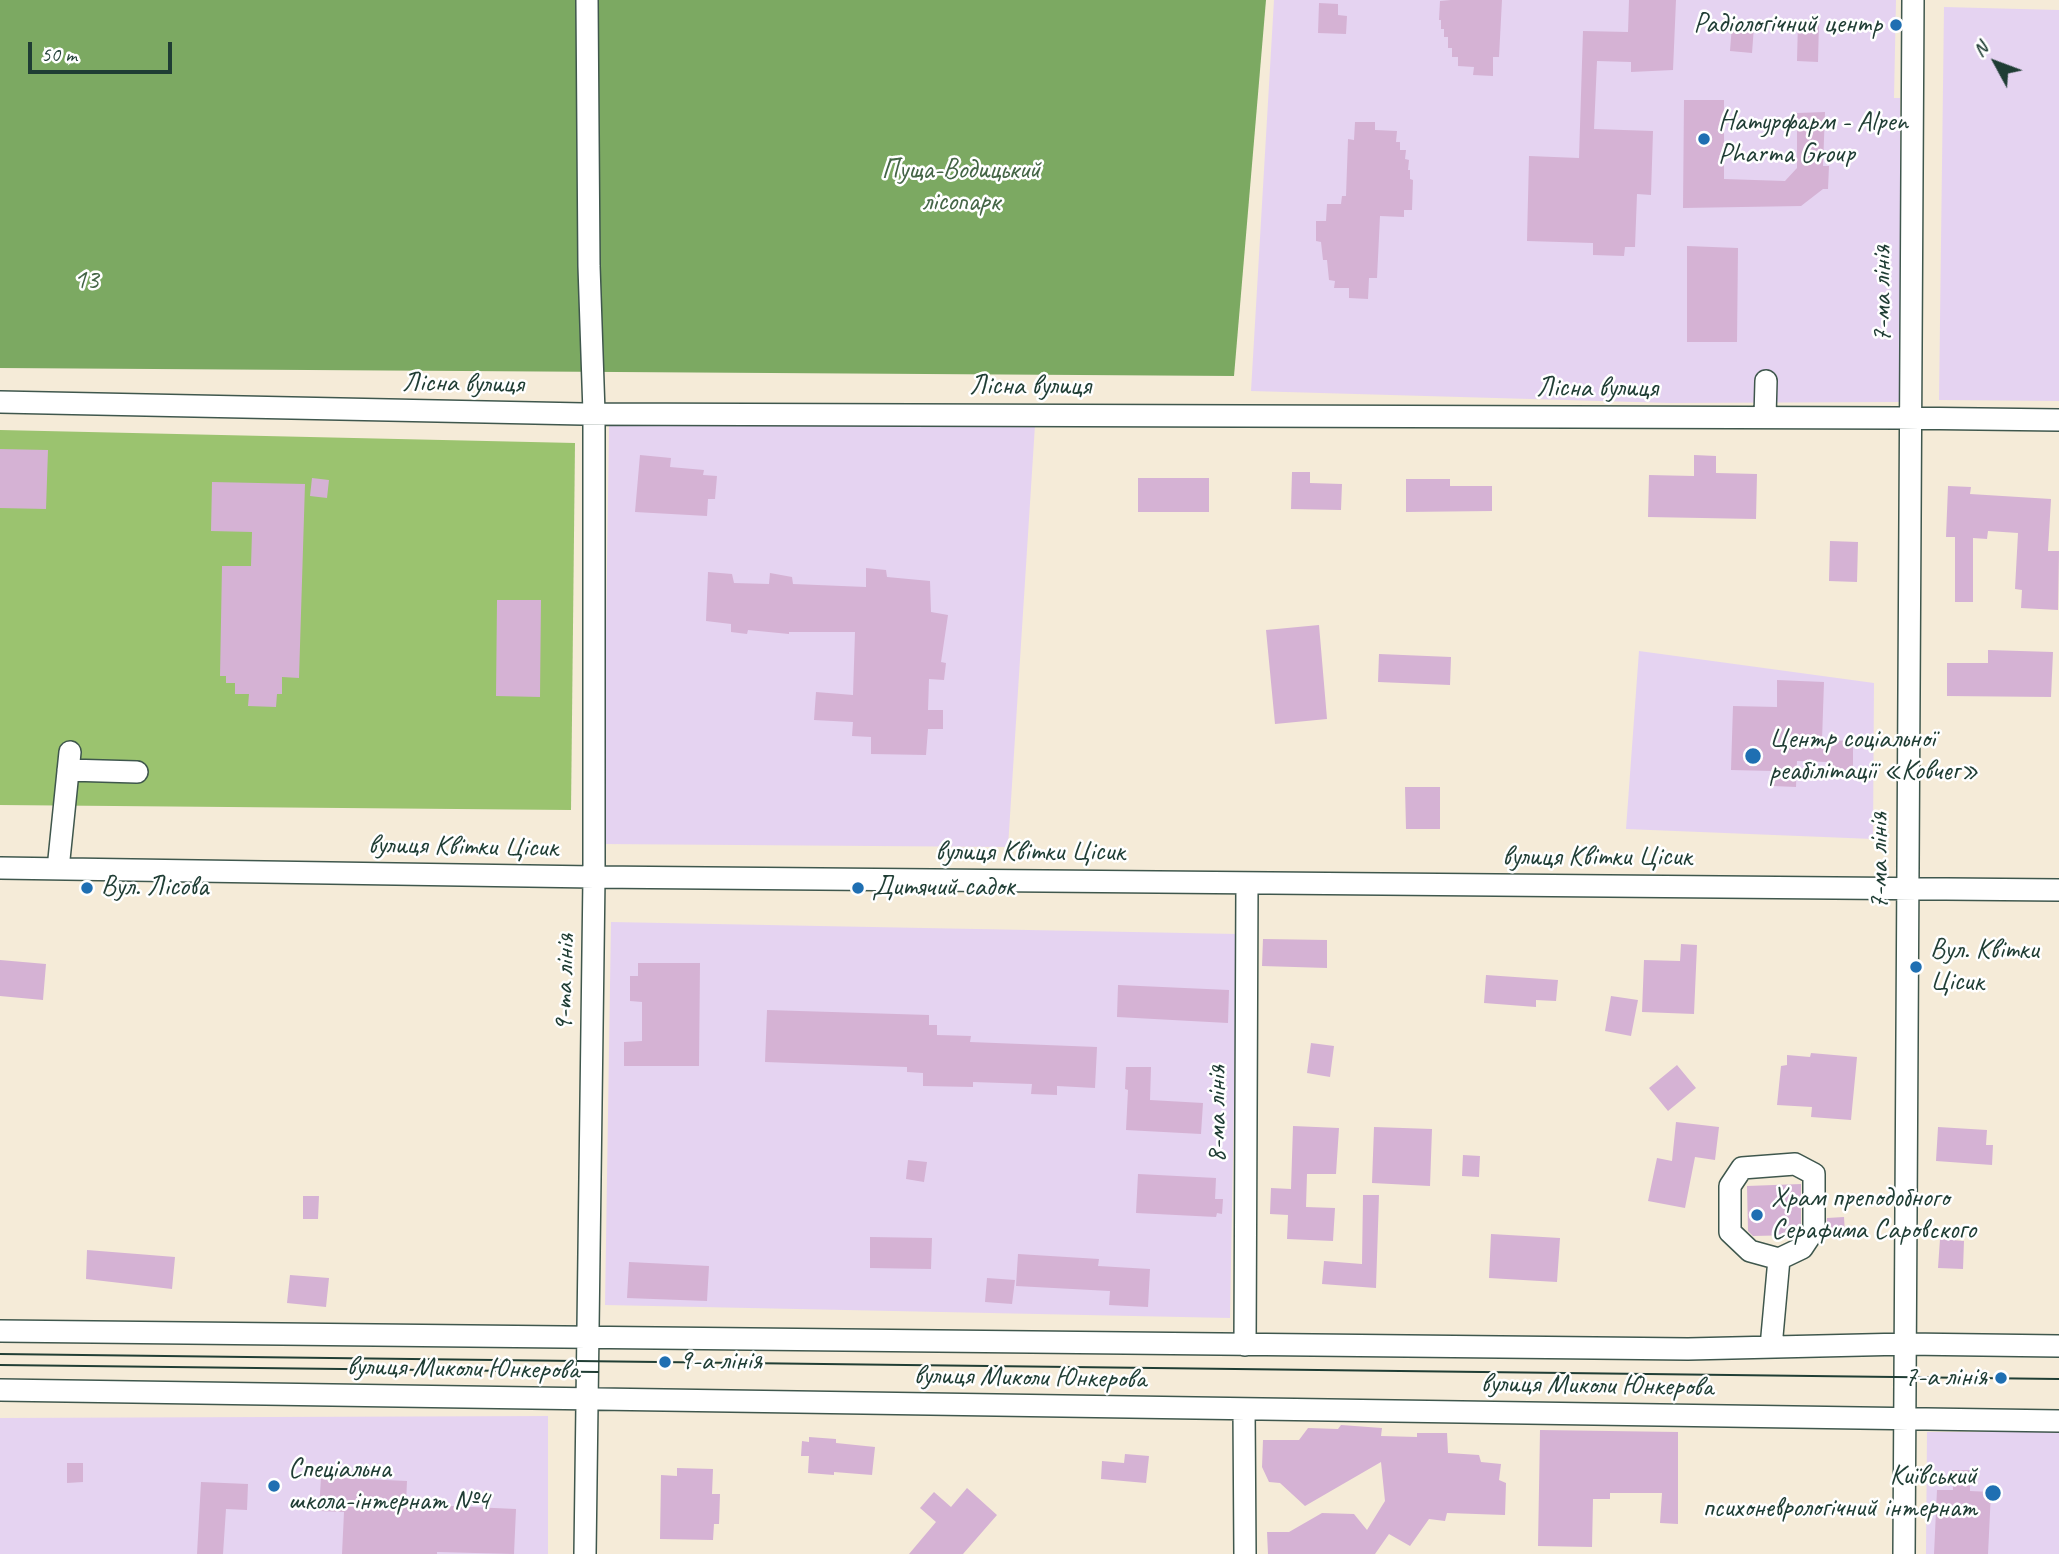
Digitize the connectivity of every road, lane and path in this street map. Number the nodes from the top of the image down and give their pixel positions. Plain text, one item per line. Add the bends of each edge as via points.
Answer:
1 (587, 0) edge
2 (1913, 0) edge
3 (1766, 381) dead end
4 (0, 402) edge
5 (594, 413) junction
6 (1765, 417) junction
7 (1910, 418) junction
8 (2059, 421) edge
9 (137, 772) dead end
10 (0, 868) edge
11 (58, 869) junction
12 (594, 877) junction
13 (1247, 883) junction
14 (1908, 888) junction
15 (2059, 890) edge
16 (1779, 1259) junction
17 (0, 1331) edge
18 (589, 1338) junction
19 (1906, 1344) junction
20 (1245, 1345) junction
21 (2059, 1346) edge
22 (1772, 1347) junction
23 (0, 1390) edge
24 (587, 1399) junction
25 (1244, 1409) junction
26 (1905, 1419) junction
27 (2059, 1421) edge
28 (584, 1554) edge
29 (1245, 1554) edge
30 (1904, 1554) edge

1 - 5 street, 9-та лінія
2 - 7 street, 7-ма лінія
3 - 6 street
4 - 5 street, Лісна вулиця
5 - 6 street, Лісна вулиця
5 - 12 street, 9-та лінія
6 - 7 street, Лісна вулиця
7 - 8 street, Лісна вулиця
7 - 14 street, 7-ма лінія
9 - 11 street via 69,761
10 - 11 street, вулиця Квітки Цісик
11 - 12 street, вулиця Квітки Цісик
12 - 13 street, вулиця Квітки Цісик
12 - 18 street, 9-та лінія
13 - 14 street, вулиця Квітки Цісик
13 - 20 street, 8-ма лінія
14 - 15 street, вулиця Квітки Цісик
14 - 19 street, 7-ма лінія
16 - 16 street via 1750,1251 1730,1232 1730,1186 1742,1168 1795,1164 1814,1174 1814,1230 1802,1248
16 - 22 street
17 - 18 street, вулиця Миколи Юнкерова
18 - 20 street, вулиця Миколи Юнкерова
18 - 24 street, 9-та лінія
19 - 21 street, вулиця Миколи Юнкерова
19 - 22 street, вулиця Миколи Юнкерова
19 - 26 street, 7-ма лінія
20 - 22 street, вулиця Миколи Юнкерова
23 - 24 street, вулиця Миколи Юнкерова
24 - 25 street, вулиця Миколи Юнкерова
24 - 28 street, 9-та лінія
25 - 26 street, вулиця Миколи Юнкерова
25 - 29 street
26 - 27 street, вулиця Миколи Юнкерова
26 - 30 street, 7-ма лінія

